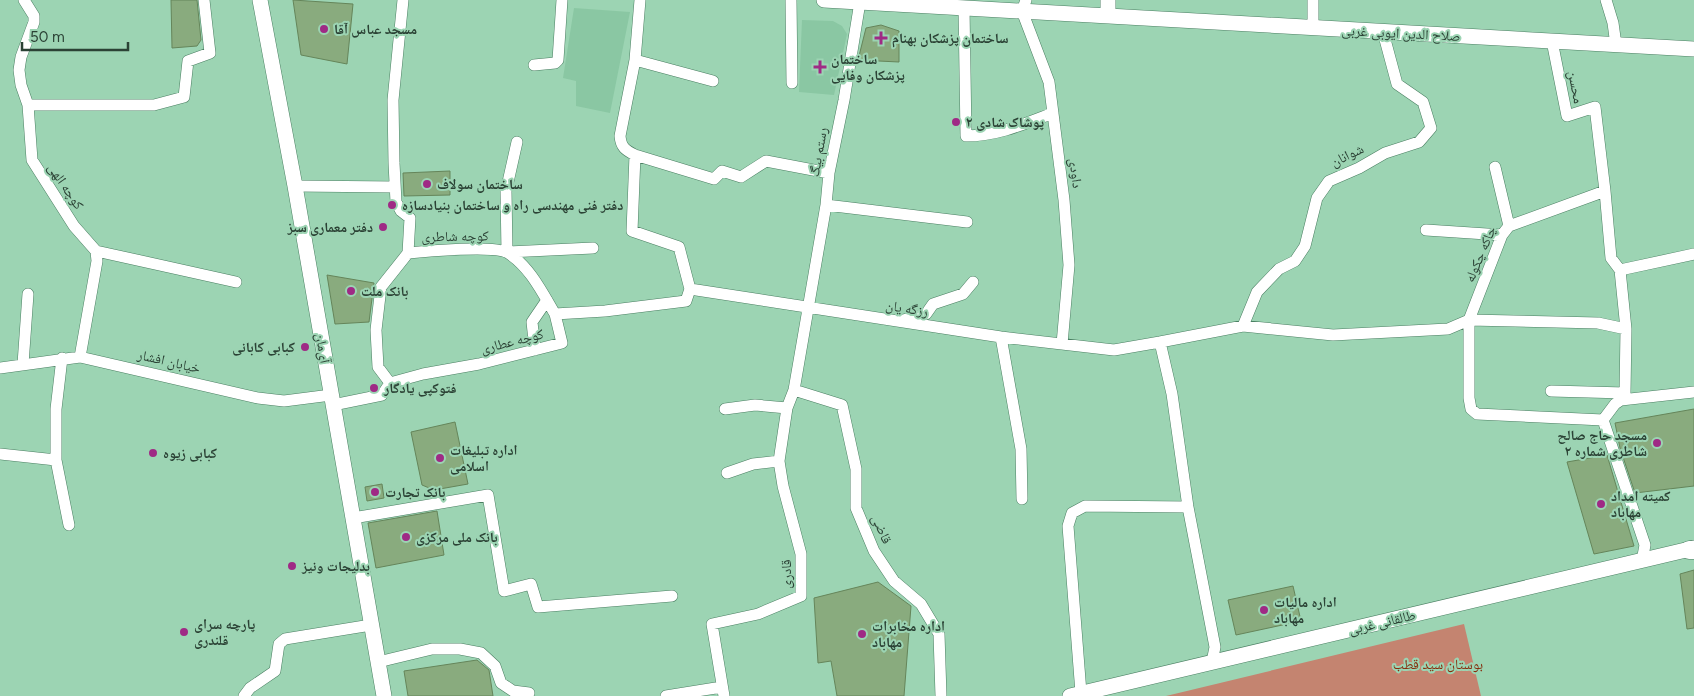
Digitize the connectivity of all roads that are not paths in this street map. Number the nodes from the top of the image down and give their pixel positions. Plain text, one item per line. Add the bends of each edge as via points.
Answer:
1 (24, 0) edge
2 (204, 0) edge
3 (260, 0) edge
4 (403, 0) edge
5 (562, 0) edge
6 (640, 0) edge
7 (791, 0) edge
8 (824, 0) edge
9 (1108, 0) edge
10 (1313, 0) edge
11 (1606, 0) edge
12 (860, 2) junction
13 (931, 3) edge
14 (1024, 6) edge
15 (964, 8) junction
16 (1108, 16) junction
17 (1313, 28) junction
18 (1383, 32) junction
19 (1552, 41) junction
20 (1616, 45) junction
21 (1694, 49) edge
22 (635, 60) junction
23 (534, 65) dead end
24 (712, 81) dead end
25 (792, 83) dead end
26 (28, 105) junction
27 (1053, 113) junction
28 (517, 142) dead end
29 (635, 156) junction
30 (1495, 167) dead end
31 (828, 173) junction
32 (295, 186) junction
33 (395, 187) junction
34 (1605, 191) junction
35 (826, 204) junction
36 (967, 222) dead end
37 (1426, 230) dead end
38 (1506, 230) junction
39 (593, 248) dead end
40 (96, 251) junction
41 (506, 252) junction
42 (408, 253) junction
43 (1694, 254) edge
44 (1620, 270) junction
45 (236, 282) dead end
46 (973, 282) dead end
47 (690, 289) junction
48 (28, 294) dead end
49 (547, 300) junction
50 (808, 308) junction
51 (555, 314) junction
52 (1469, 320) junction
53 (895, 321) junction
54 (1243, 326) junction
55 (1626, 329) junction
56 (1001, 337) junction
57 (1160, 342) junction
58 (1062, 344) junction
59 (535, 350) junction
60 (80, 357) junction
61 (62, 358) junction
62 (23, 364) junction
63 (0, 368) edge
64 (390, 383) junction
65 (794, 390) junction
66 (1551, 391) dead end
67 (1694, 392) edge
68 (1623, 397) junction
69 (332, 400) junction
70 (787, 408) junction
71 (725, 409) dead end
72 (1603, 420) junction
73 (0, 454) edge
74 (56, 460) junction
75 (779, 461) junction
76 (727, 473) dead end
77 (1022, 499) dead end
78 (1188, 507) junction
79 (353, 518) junction
80 (69, 525) dead end
81 (1692, 549) edge
82 (1642, 561) junction
83 (672, 596) dead end
84 (371, 625) junction
85 (378, 662) junction
86 (1212, 662) junction
87 (723, 691) edge
88 (529, 694) dead end
89 (1076, 695) edge
90 (244, 696) edge
91 (384, 696) edge
92 (666, 696) edge
93 (942, 696) edge

1 - 26 street, کوچه الهی via 34,16 20,63 21,85
2 - 26 street via 210,53 188,61 184,97 154,104
3 - 32 street, آی‌مان
4 - 33 street via 393,100
5 - 23 street via 558,60 555,64
6 - 22 street
7 - 25 street
8 - 12 street, صلاح الدین ایوبی غربی
9 - 16 street
10 - 17 street
11 - 20 street
12 - 13 street, صلاح الدین ایوبی غربی
12 - 31 street, رستم بیگ
13 - 15 street, صلاح الدین ایوبی غربی
14 - 15 street, صلاح الدین ایوبی غربی
14 - 16 street, صلاح الدین ایوبی غربی
14 - 27 street, داودی via 1049,82
15 - 27 street via 966,136 1006,131
16 - 17 street, صلاح الدین ایوبی غربی
17 - 18 street, صلاح الدین ایوبی غربی
18 - 19 street, صلاح الدین ایوبی غربی
18 - 54 street, شوانان via 1397,84 1423,102 1431,128 1419,142 1385,152 1329,181 1318,198 1305,246 1295,261 1279,269 1257,292
19 - 20 street, صلاح الدین ایوبی غربی
19 - 34 street, محسن via 1567,116 1595,107
20 - 21 street, صلاح الدین ایوبی غربی
22 - 24 street
22 - 29 street via 620,136 621,144
26 - 40 street, کوچه الهی via 34,167 53,190 74,226
27 - 58 street, داودی via 1069,265
28 - 41 street via 506,191
29 - 31 street via 714,179 722,171 741,177 766,161
29 - 47 street via 632,231 679,247
30 - 38 street
31 - 35 street, رستم بیگ
32 - 33 street
32 - 69 street, آی‌مان
33 - 42 street via 396,202 410,218
34 - 38 street, چاکه چکوله
34 - 44 street via 1611,258
35 - 36 street
35 - 50 street, رستم بیگ
37 - 38 street
38 - 52 street, چاکه چکوله
39 - 41 street
40 - 45 street
40 - 60 street
41 - 42 street, کوچه شاطری via 461,248
41 - 49 street, کوچه شاطری via 527,270
42 - 64 street, کوچه شاطری via 381,286 376,330 378,367
43 - 44 street
44 - 55 street
46 - 53 street via 963,294 933,304 926,314
47 - 50 street, رزگه یان
47 - 51 street, کوچه عطاری via 686,301
48 - 62 street
49 - 51 street, کوچه شاطری
49 - 59 street via 532,322
50 - 53 street, رزگه یان
50 - 65 street, رستم بیگ
51 - 59 street, کوچه عطاری via 562,343
52 - 54 street, رزگه یان via 1448,330 1333,335
52 - 55 street via 1598,323
52 - 72 street via 1469,398 1477,414
53 - 56 street, رزگه یان
54 - 57 street, رزگه یان
55 - 68 street
56 - 58 street, رزگه یان
56 - 77 street via 1021,449
57 - 58 street, رزگه یان via 1114,350
57 - 78 street via 1172,394
59 - 64 street, کوچه عطاری
60 - 61 street, خیابان افشار
60 - 69 street, خیابان افشار via 258,398
61 - 62 street, خیابان افشار
61 - 74 street via 56,409
62 - 63 street, خیابان افشار
64 - 69 street, کوچه عطاری via 382,395
65 - 70 street, قادری
65 - 93 street, قاضی via 842,405 856,469 856,508 874,551 894,581 921,604 939,634
66 - 68 street
67 - 68 street
68 - 72 street
69 - 79 street, آی‌مان
70 - 71 street via 756,405
70 - 75 street, قادری
72 - 82 street via 1644,545
73 - 74 street
74 - 80 street
75 - 76 street via 753,464
75 - 87 street, قادری via 801,554 801,596 758,614 712,624
78 - 86 street via 1215,646
78 - 89 street via 1085,506 1072,513 1068,526
79 - 83 street via 488,494 504,591 531,584 538,608
79 - 84 street, آی‌مان
81 - 82 street, طالقانی غربی
82 - 86 street, طالقانی غربی
84 - 85 street, آی‌مان
84 - 90 street via 285,638 280,644 275,671
85 - 88 street via 432,649 481,653 495,666 501,683 513,691
85 - 91 street, آی‌مان
86 - 89 street, طالقانی غربی
87 - 92 street

